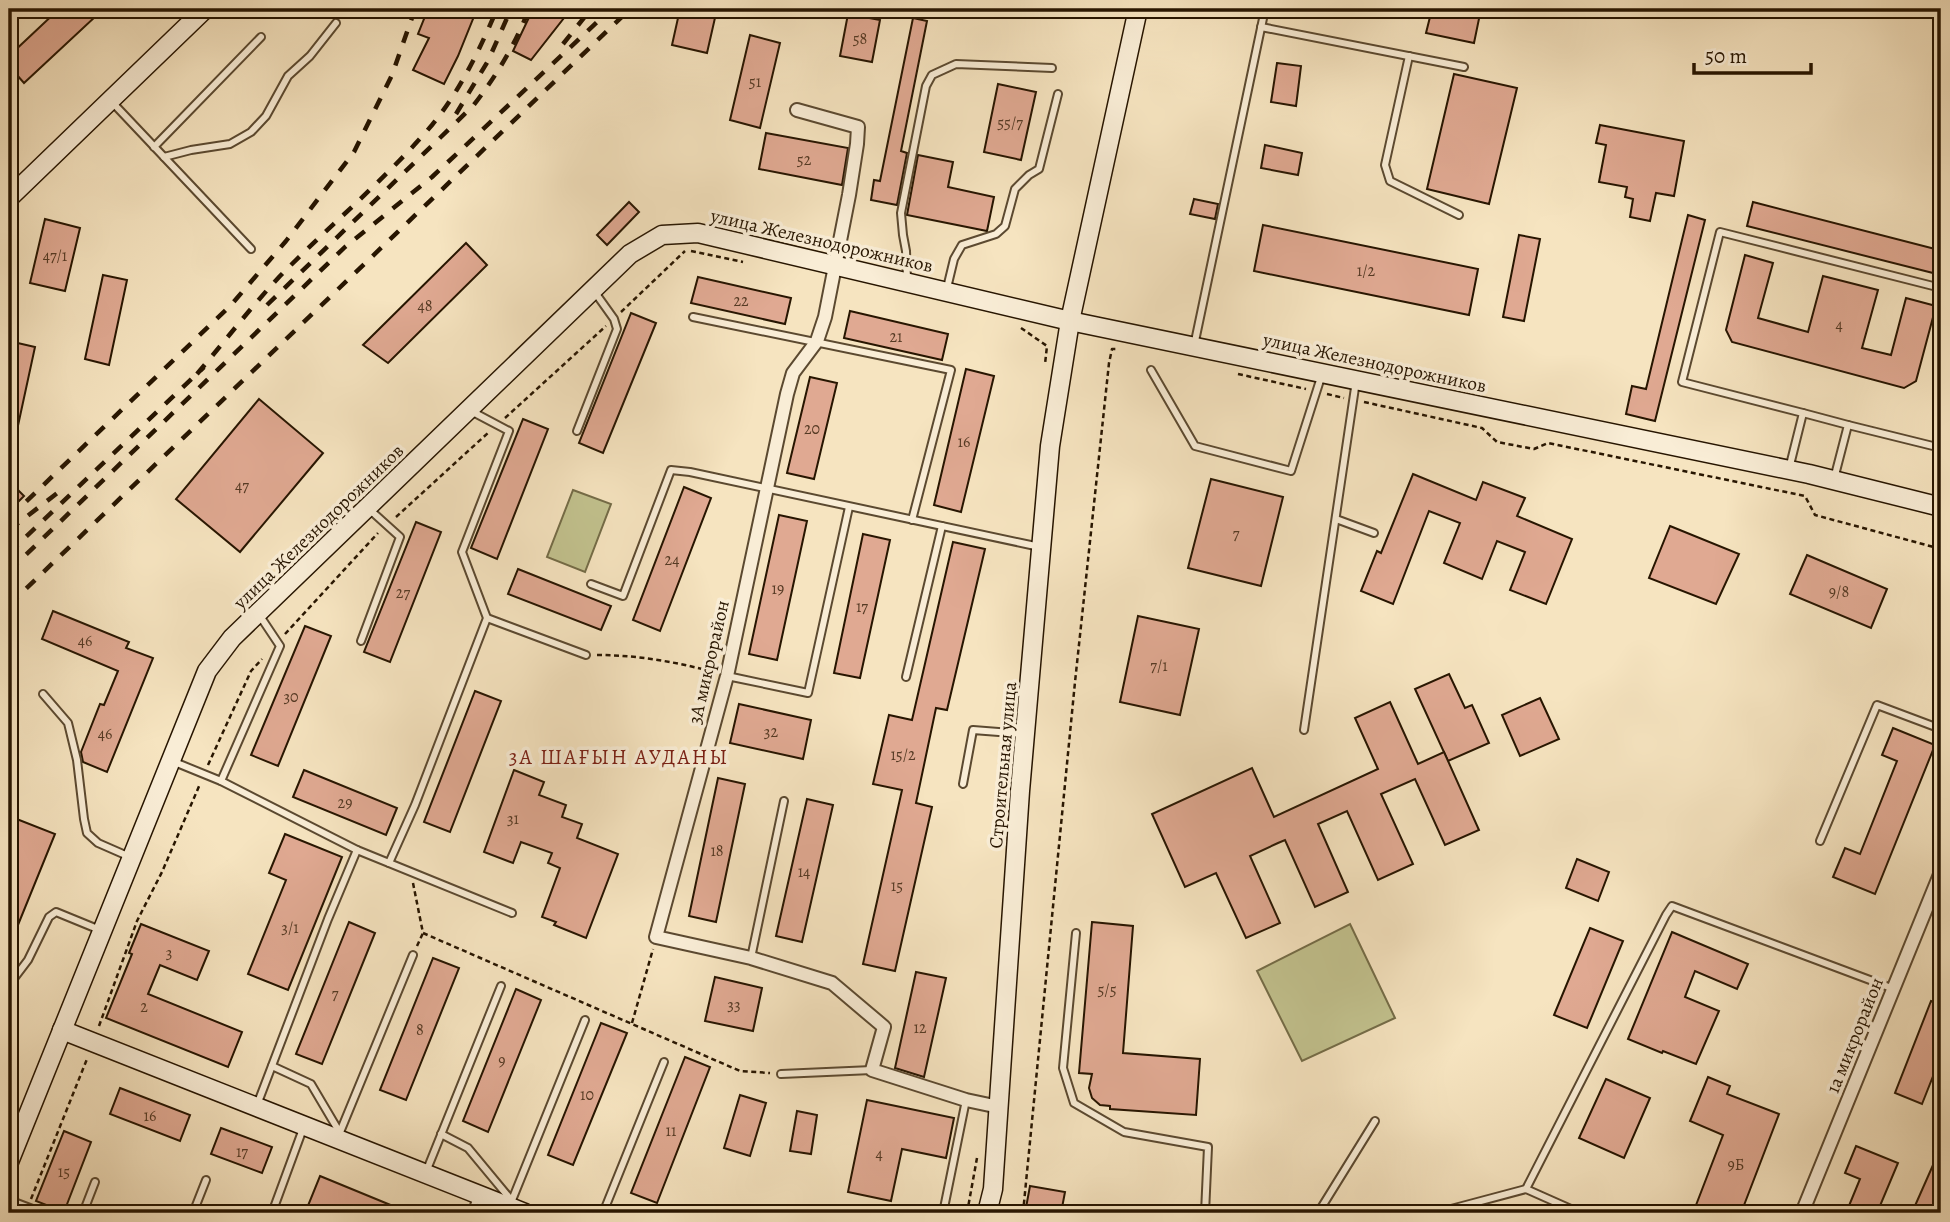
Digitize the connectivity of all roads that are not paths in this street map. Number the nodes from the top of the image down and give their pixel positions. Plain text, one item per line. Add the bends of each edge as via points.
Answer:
1 (205, 9) edge
2 (1138, 9) edge
3 (1265, 9) edge
4 (336, 23) dead end
5 (1261, 27) junction
6 (261, 37) dead end
7 (1409, 56) junction
8 (1464, 67) dead end
9 (1052, 68) dead end
10 (1058, 94) dead end
11 (111, 100) junction
12 (797, 110) dead end
13 (154, 147) junction
14 (164, 158) junction
15 (9, 198) edge
16 (1459, 215) dead end
17 (251, 249) dead end
18 (834, 264) junction
19 (907, 281) junction
20 (1941, 288) edge
21 (593, 290) junction
22 (946, 290) junction
23 (693, 317) dead end
24 (1070, 321) junction
25 (817, 341) junction
26 (1194, 346) junction
27 (1151, 370) dead end
28 (1322, 373) junction
29 (1356, 380) junction
30 (469, 410) junction
31 (1803, 412) junction
32 (1848, 425) junction
33 (577, 431) dead end
34 (1941, 448) edge
35 (1788, 470) junction
36 (1834, 480) junction
37 (766, 489) junction
38 (849, 507) junction
39 (1941, 507) edge
40 (367, 508) junction
41 (1336, 519) junction
42 (912, 520) junction
43 (942, 526) junction
44 (1374, 533) dead end
45 (1042, 548) junction
46 (591, 584) dead end
47 (258, 613) junction
48 (487, 618) junction
49 (361, 641) dead end
50 (586, 655) road end
51 (727, 676) junction
52 (906, 677) dead end
53 (43, 694) dead end
54 (1941, 729) edge
55 (1304, 730) dead end
56 (1026, 734) junction
57 (170, 760) junction
58 (221, 781) junction
59 (963, 784) dead end
60 (784, 801) dead end
61 (1820, 841) dead end
62 (357, 850) junction
63 (131, 858) junction
64 (389, 863) junction
65 (1941, 872) edge
66 (512, 913) dead end
67 (102, 931) junction
68 (1076, 933) dead end
69 (413, 955) dead end
70 (751, 958) junction
71 (9, 985) edge
72 (501, 986) dead end
73 (1894, 989) junction
74 (585, 1020) dead end
75 (62, 1030) junction
76 (664, 1062) dead end
77 (272, 1066) junction
78 (872, 1070) junction
79 (781, 1074) road end
80 (966, 1100) junction
81 (256, 1107) junction
82 (999, 1107) junction
83 (1375, 1121) dead end
84 (304, 1126) junction
85 (441, 1134) junction
86 (339, 1136) junction
87 (9, 1162) edge
88 (425, 1174) junction
89 (206, 1180) dead end
90 (95, 1182) dead end
91 (1526, 1189) junction
92 (477, 1195) junction
93 (9, 1200) edge
94 (515, 1207) edge
95 (43, 1213) edge
96 (83, 1213) edge
97 (193, 1213) edge
98 (272, 1213) edge
99 (472, 1213) edge
100 (603, 1213) edge
101 (943, 1213) edge
102 (987, 1213) edge
103 (1205, 1213) edge
104 (1318, 1213) edge
105 (1436, 1213) edge
106 (1580, 1213) edge
107 (1802, 1213) edge

1 - 11 street
2 - 24 street, Строительная улица
3 - 5 lane
4 - 14 lane via 288,76 266,116 251,132 230,144
5 - 7 lane
5 - 26 lane
6 - 13 lane
7 - 8 lane
7 - 16 lane via 1385,165 1390,181
9 - 19 lane via 956,64 932,75 901,213
10 - 22 lane via 1039,169 1015,189 1005,226 996,234 962,245
11 - 13 lane
11 - 15 street
12 - 18 street, 3А микрорайон via 858,127
13 - 14 lane
14 - 17 lane
18 - 19 street, улица Железнодорожников
18 - 21 street, улица Железнодорожников via 698,233 662,235 629,254
18 - 25 street, 3А микрорайон
19 - 22 street, улица Железнодорожников
20 - 31 lane via 1720,232 1682,382
21 - 30 street, улица Железнодорожников
21 - 33 lane via 617,324 616,335
22 - 24 street, улица Железнодорожников
23 - 25 lane
24 - 26 street, улица Железнодорожников
24 - 45 street, Строительная улица via 1050,446
25 - 37 street, 3А микрорайон via 793,373
25 - 42 lane via 951,370
26 - 28 street, улица Железнодорожников
27 - 28 lane via 1195,446 1291,471
28 - 29 street, улица Железнодорожников
29 - 35 street, улица Железнодорожников
29 - 41 lane
30 - 40 street, улица Железнодорожников
30 - 48 lane via 509,431 462,552
31 - 32 lane
31 - 35 lane
32 - 34 lane
32 - 36 lane
35 - 36 street, улица Железнодорожников
36 - 39 street, улица Железнодорожников
37 - 38 lane
37 - 46 lane via 671,470 624,596
37 - 51 street, 3А микрорайон
38 - 42 lane
38 - 51 lane via 808,693
40 - 47 street, улица Железнодорожников
40 - 49 lane via 400,537
41 - 44 lane
41 - 55 lane
42 - 43 lane
43 - 45 lane
43 - 52 lane
45 - 56 street, Строительная улица
47 - 57 street, улица Железнодорожников via 207,671
47 - 58 lane via 280,646
48 - 50 lane
48 - 64 lane
51 - 70 street, 3А микрорайон via 656,937
53 - 63 lane via 68,723 88,833 98,843
54 - 61 lane via 1877,705
56 - 59 lane via 973,730
56 - 82 street, Строительная улица
57 - 58 lane
57 - 63 street, улица Железнодорожников
58 - 62 lane
60 - 70 lane
62 - 64 lane
62 - 77 lane
63 - 67 street, улица Железнодорожников
64 - 66 lane
65 - 73 street, 1а микрорайон
67 - 71 lane via 56,912
67 - 75 street, улица Железнодорожников
68 - 103 lane via 1063,1068 1074,1103 1124,1132 1208,1147
69 - 86 lane
70 - 78 street via 832,983 884,1027
72 - 85 lane
73 - 91 lane via 1672,906
73 - 107 street, 1а микрорайон
74 - 94 lane
75 - 81 street
75 - 87 street, улица Железнодорожников
76 - 100 lane
77 - 81 lane
77 - 86 lane via 312,1084
78 - 79 lane
78 - 80 street
80 - 82 street
80 - 101 lane
81 - 84 street
82 - 102 street, Строительная улица
83 - 104 lane
84 - 86 street
84 - 98 lane
85 - 88 lane
85 - 94 lane via 468,1148
86 - 88 street
88 - 92 street
89 - 97 lane
90 - 96 lane
91 - 105 lane
91 - 106 lane
92 - 94 street
92 - 99 lane
93 - 95 lane

